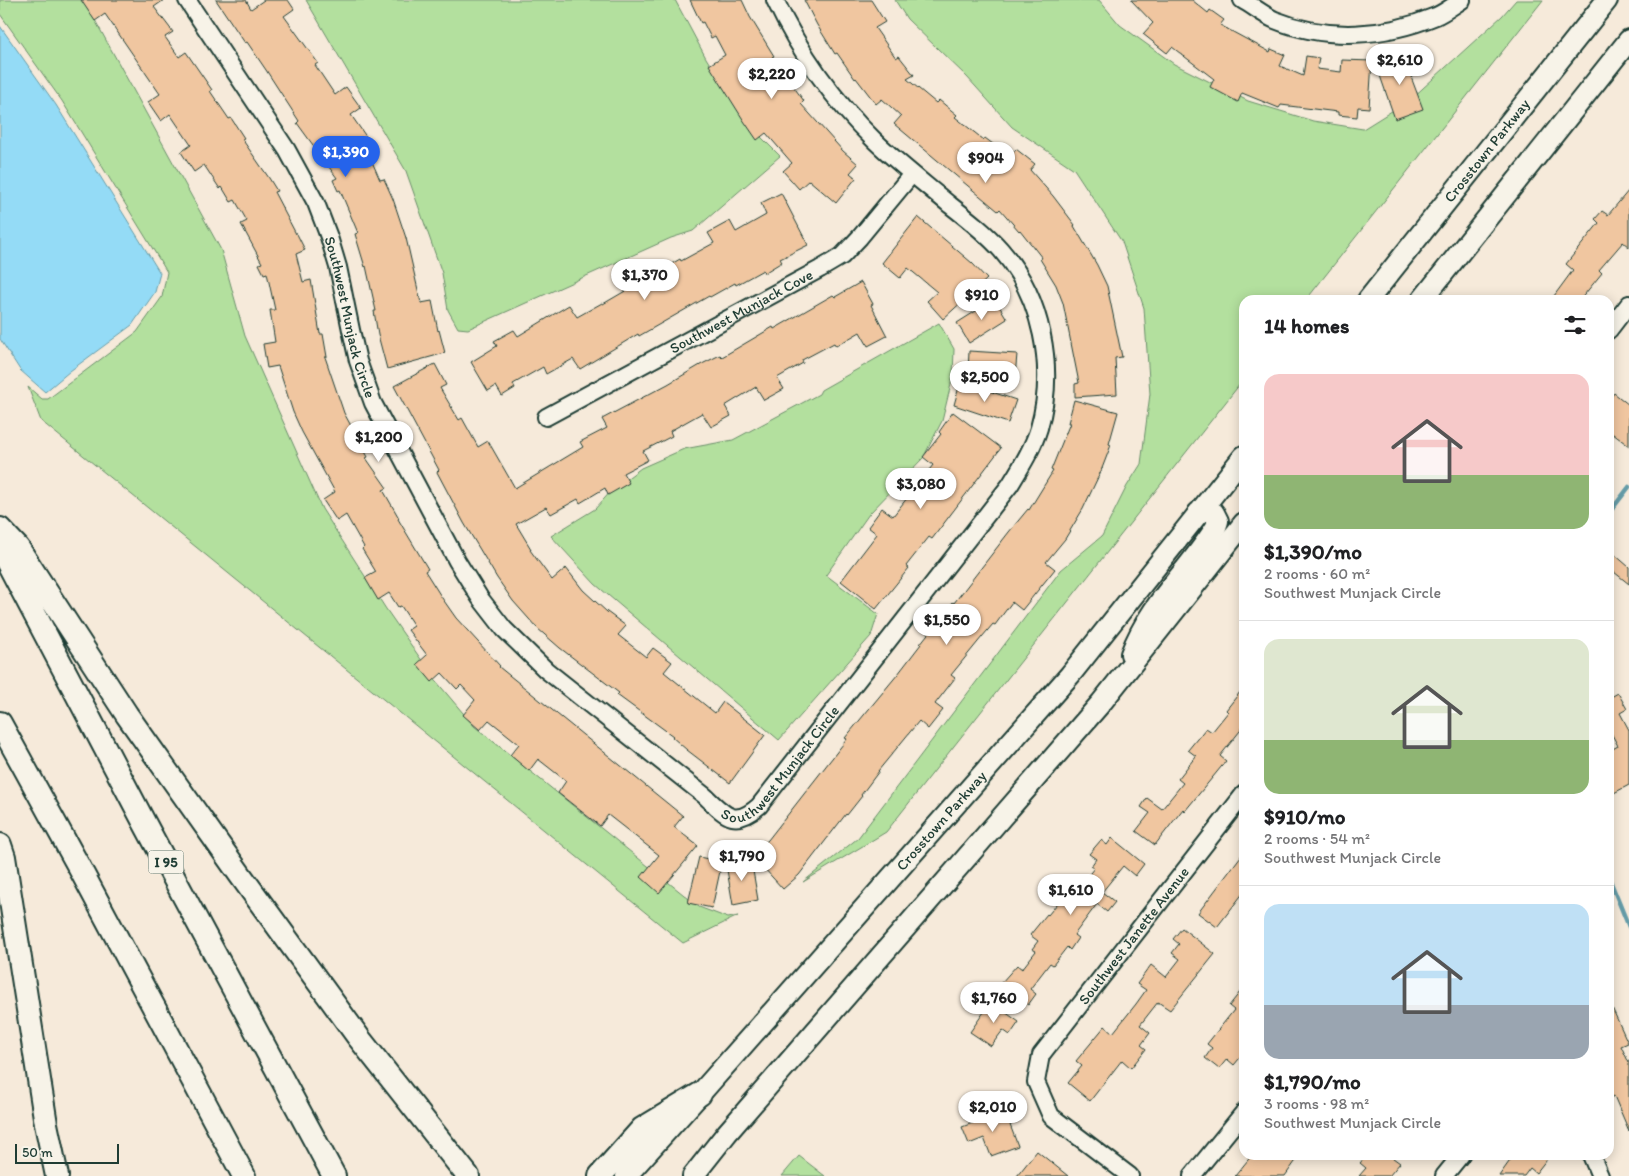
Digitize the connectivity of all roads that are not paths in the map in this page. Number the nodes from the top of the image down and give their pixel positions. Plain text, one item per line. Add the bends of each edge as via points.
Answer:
1 (187, 0) edge
2 (775, 0) edge
3 (1242, 0) edge
4 (1462, 0) edge
5 (1607, 0) edge
6 (1629, 40) edge
7 (912, 174) junction
8 (1372, 295) edge
9 (1426, 295) edge
10 (1629, 304) edge
11 (1614, 324) edge
12 (546, 417) dead end
13 (1239, 462) edge
14 (1198, 513) junction
15 (0, 529) edge
16 (1239, 529) edge
17 (0, 548) edge
18 (1123, 675) junction
19 (0, 723) edge
20 (1239, 800) edge
21 (0, 845) edge
22 (700, 1094) junction
23 (1239, 1118) edge
24 (1456, 1160) edge
25 (1593, 1160) edge
26 (58, 1176) edge
27 (244, 1176) edge
28 (334, 1176) edge
29 (468, 1176) edge
30 (600, 1176) edge
31 (626, 1176) edge
32 (693, 1176) edge
33 (1130, 1176) edge
34 (1192, 1176) edge
35 (1444, 1176) edge
36 (1600, 1176) edge

1 - 7 street, Southwest Munjack Circle via 287,150 316,203 338,267 350,330 373,403 480,598 523,650 726,816 733,818 752,812 759,806 1010,485 1039,429 1046,395 1046,361 1031,298 1001,250 977,226
2 - 7 street, Southwest Munjack Circle via 799,45 840,103
3 - 4 street via 1275,19 1315,31 1356,35 1402,27 1438,15
5 - 8 main road, Crosstown Parkway
6 - 9 main road
7 - 12 street, Southwest Munjack Cove via 842,256
10 - 11 street
13 - 14 main road, Crosstown Parkway
14 - 18 main road via 1208,510 1214,513 1218,522 1216,527 1155,607 1139,634
14 - 22 main road, Crosstown Parkway via 1070,675
15 - 29 highway via 18,548 127,715 241,876 359,1038
16 - 18 main road
17 - 28 highway, I 95
18 - 32 main road
19 - 27 highway
20 - 33 street, Southwest Janette Avenue via 1041,1055 1036,1082 1051,1116
21 - 26 highway via 46,1124
22 - 30 highway via 642,1129
22 - 31 main road, Crosstown Parkway
23 - 34 street
24 - 35 street
25 - 36 street

